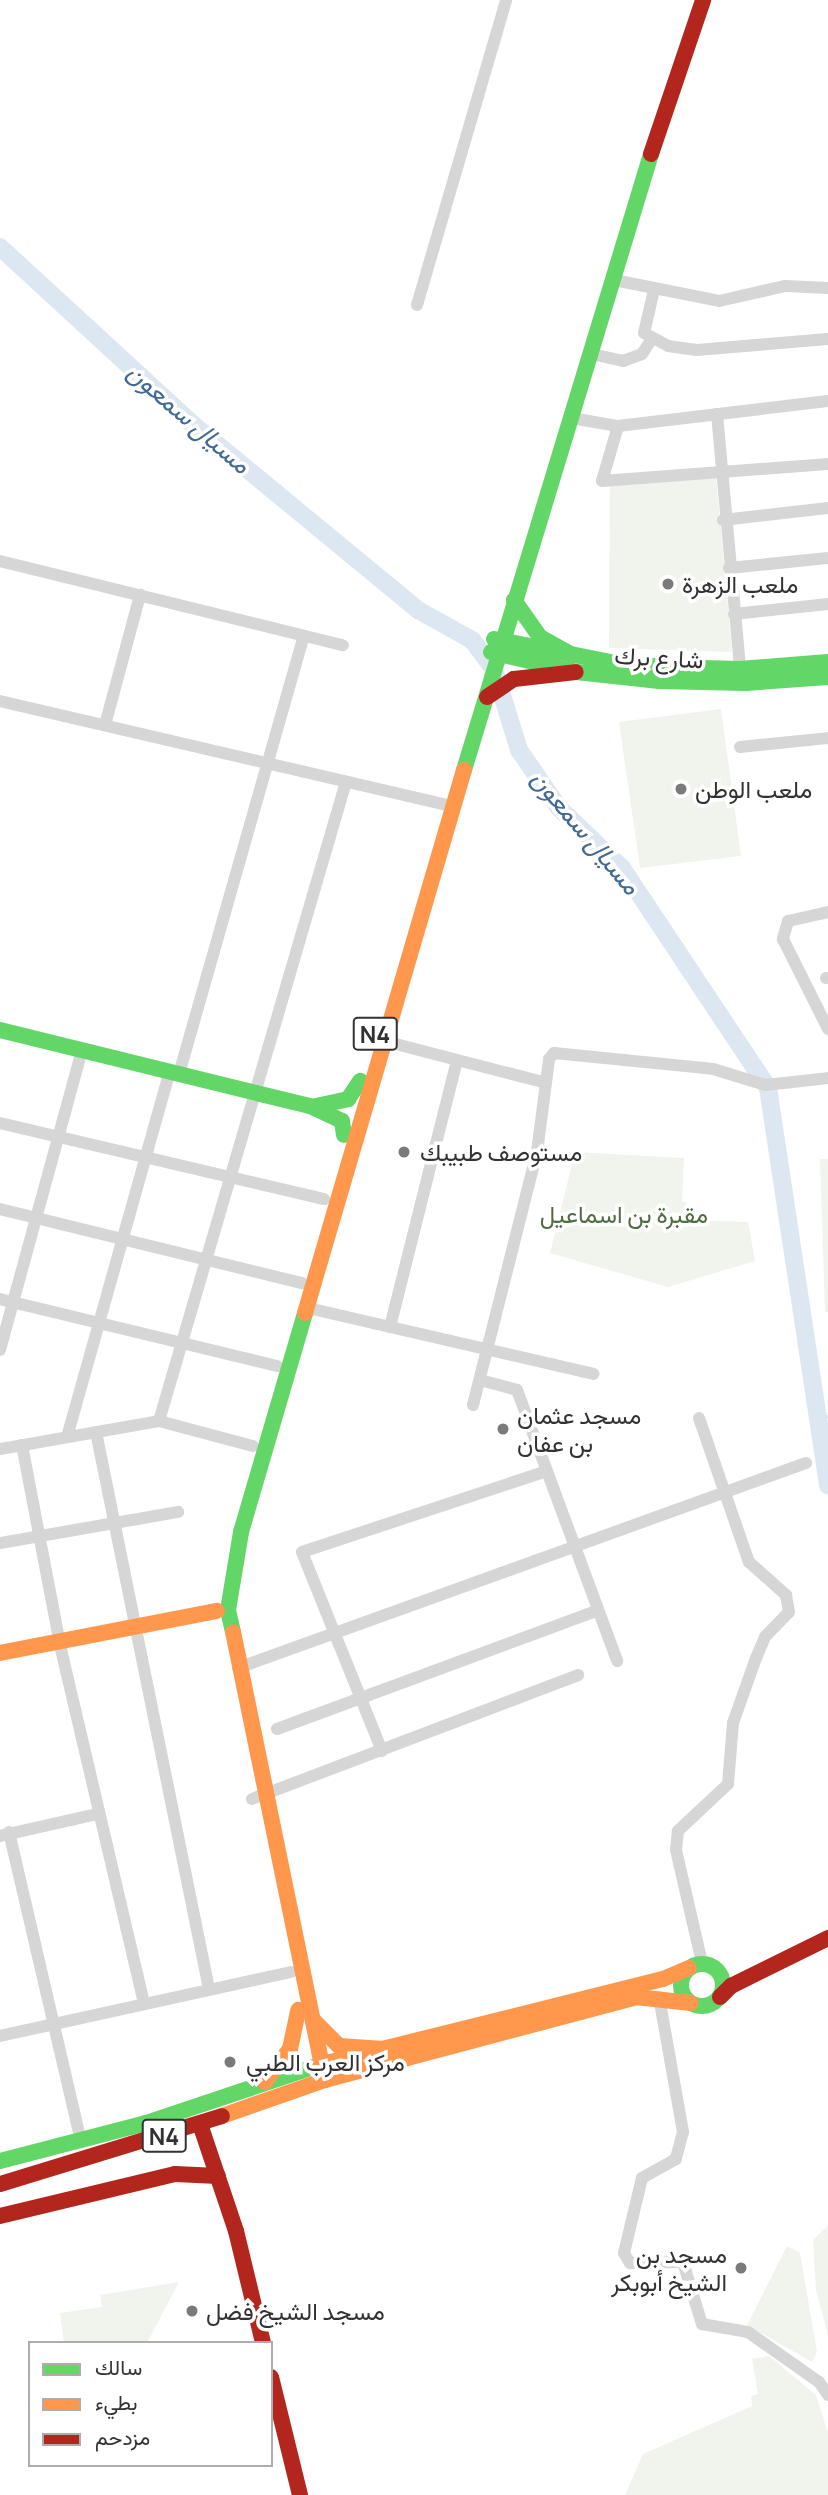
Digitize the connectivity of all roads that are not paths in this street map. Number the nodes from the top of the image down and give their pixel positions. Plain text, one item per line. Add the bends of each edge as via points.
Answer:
1 (506, 0) edge
2 (689, 0) edge
3 (703, 0) edge
4 (614, 280) junction
5 (828, 288) edge
6 (654, 290) junction
7 (417, 305) dead end
8 (828, 339) edge
9 (651, 340) junction
10 (591, 354) junction
11 (828, 401) edge
12 (716, 414) junction
13 (571, 418) junction
14 (618, 426) junction
15 (828, 464) edge
16 (720, 471) junction
17 (828, 508) edge
18 (723, 520) junction
19 (828, 558) edge
20 (0, 561) edge
21 (729, 568) junction
22 (140, 595) junction
23 (514, 600) junction
24 (828, 604) edge
25 (734, 614) junction
26 (303, 636) junction
27 (343, 645) dead end
28 (496, 646) junction
29 (573, 655) junction
30 (828, 662) edge
31 (740, 669) junction
32 (576, 672) junction
33 (828, 677) edge
34 (487, 697) junction
35 (0, 701) edge
36 (105, 725) junction
37 (828, 738) edge
38 (740, 747) dead end
39 (266, 765) junction
40 (346, 782) junction
41 (449, 805) junction
42 (828, 912) edge
43 (822, 1005) edge
44 (828, 1029) edge
45 (0, 1030) edge
46 (384, 1041) junction
47 (82, 1050) junction
48 (457, 1061) junction
49 (174, 1072) junction
50 (828, 1078) edge
51 (360, 1081) junction
52 (546, 1083) junction
53 (256, 1092) junction
54 (310, 1105) junction
55 (0, 1123) edge
56 (344, 1135) junction
57 (58, 1137) junction
58 (146, 1158) junction
59 (230, 1179) junction
60 (324, 1199) junction
61 (0, 1209) edge
62 (36, 1218) junction
63 (124, 1239) junction
64 (206, 1259) junction
65 (302, 1283) junction
66 (0, 1299) edge
67 (13, 1302) junction
68 (308, 1308) junction
69 (100, 1323) junction
70 (390, 1327) junction
71 (182, 1343) junction
72 (488, 1349) junction
73 (0, 1350) edge
74 (284, 1367) junction
75 (593, 1374) dead end
76 (480, 1380) junction
77 (474, 1405) dead end
78 (699, 1418) dead end
79 (159, 1421) junction
80 (96, 1432) junction
81 (67, 1437) junction
82 (22, 1445) junction
83 (253, 1446) junction
84 (0, 1449) edge
85 (806, 1463) dead end
86 (547, 1471) junction
87 (725, 1493) junction
88 (178, 1512) dead end
89 (113, 1521) junction
90 (39, 1533) junction
91 (0, 1543) edge
92 (575, 1548) junction
93 (598, 1610) junction
94 (217, 1611) junction
95 (133, 1626) junction
96 (336, 1635) junction
97 (60, 1644) junction
98 (0, 1653) edge
99 (617, 1661) dead end
100 (238, 1668) junction
101 (578, 1675) dead end
102 (360, 1698) junction
103 (277, 1729) dead end
104 (382, 1751) junction
105 (258, 1797) junction
106 (97, 1814) junction
107 (5, 1834) edge
108 (828, 1938) edge
109 (702, 1966) junction
110 (766, 1971) junction
111 (291, 1972) junction
112 (209, 1989) junction
113 (659, 1997) junction
114 (718, 2000) junction
115 (144, 2003) junction
116 (691, 2003) junction
117 (305, 2013) junction
118 (54, 2024) junction
119 (0, 2036) edge
120 (384, 2049) junction
121 (317, 2074) junction
122 (262, 2085) junction
123 (200, 2124) junction
124 (81, 2141) junction
125 (0, 2161) edge
126 (218, 2176) junction
127 (1, 2181) edge
128 (0, 2216) edge
129 (262, 2341) edge
130 (273, 2385) edge
131 (828, 2395) edge
132 (300, 2495) edge

1 - 7 street
2 - 28 main road, N4 via 618,220
3 - 4 main road, N4 via 681,55
4 - 6 street
4 - 10 main road, N4
5 - 6 street via 785,286 719,301
6 - 9 street via 643,325
8 - 9 street via 696,350
9 - 10 street via 642,354 622,361
10 - 13 main road, N4
11 - 12 street
12 - 14 street
12 - 16 street
13 - 14 street
13 - 23 main road, N4
14 - 16 street via 602,481
15 - 16 street
16 - 18 street
17 - 18 street
18 - 21 street
19 - 21 street
20 - 22 street
21 - 25 street
22 - 26 street
22 - 36 street
23 - 28 main road, N4
23 - 29 main road via 540,637
24 - 25 street
25 - 31 street
26 - 27 street
26 - 39 street
28 - 29 main road, شارع برك
28 - 32 main road, شارع برك
28 - 34 main road, N4
28 - 41 main road, N4
29 - 31 main road, شارع برك via 666,667
30 - 31 main road, شارع برك
32 - 33 main road, شارع برك via 702,682
32 - 34 main road via 514,678
34 - 41 main road, N4
35 - 36 street
36 - 39 street
37 - 38 street
39 - 40 street
39 - 49 street
40 - 41 street
40 - 53 street
41 - 46 main road, N4
41 - 51 main road, N4
42 - 43 street via 795,918 783,930 783,939
43 - 44 street
45 - 47 main road
46 - 48 street
46 - 68 main road, N4
47 - 49 main road
47 - 57 street
48 - 52 street
48 - 70 street
49 - 53 main road
49 - 58 street
50 - 52 street via 766,1085 713,1069 561,1051 549,1059
51 - 54 main road via 348,1099 324,1107
51 - 56 main road, N4
52 - 72 street via 537,1152
53 - 54 main road
53 - 59 street
54 - 56 main road via 342,1121
55 - 57 street
56 - 60 main road, N4
57 - 58 street
57 - 62 street
58 - 59 street
58 - 63 street
59 - 60 street
59 - 64 street
60 - 65 main road, N4
61 - 62 street
62 - 63 street
62 - 67 street
63 - 64 street
63 - 69 street
64 - 65 street
64 - 71 street
65 - 74 main road, N4
66 - 67 street
67 - 69 street
67 - 73 street
68 - 70 street
68 - 74 main road, N4
69 - 71 street
69 - 81 street
70 - 72 street
71 - 74 street
71 - 79 street
72 - 75 street
72 - 76 street
74 - 83 main road, N4
74 - 100 main road, N4 via 240,1532 228,1610
76 - 77 street
76 - 86 street via 517,1390
78 - 87 street
79 - 80 street
79 - 83 street
80 - 81 street
80 - 89 street
81 - 82 street
82 - 84 street
82 - 90 street
83 - 94 main road, N4 via 230,1525
85 - 87 street
86 - 92 street
86 - 96 street via 302,1552
87 - 92 street
87 - 109 street via 749,1562 786,1595 789,1612 765,1637 756,1658 733,1723 728,1784 678,1831 676,1850
88 - 89 street
89 - 90 street
89 - 95 street
90 - 91 street
90 - 97 street
92 - 93 street
92 - 96 street
93 - 99 street
93 - 102 street
94 - 95 main road
94 - 105 main road, N4
95 - 97 main road
95 - 112 street
96 - 100 street
96 - 102 street
97 - 98 main road
97 - 106 street
100 - 105 main road, N4
101 - 104 street
102 - 103 street
102 - 104 street
104 - 105 street
105 - 111 main road, N4
105 - 117 main road, N4
106 - 107 street
106 - 115 street
107 - 118 street
108 - 110 main road
109 - 110 main road
109 - 114 main road via 723,1979
109 - 116 main road via 681,1986
109 - 120 main road
110 - 114 main road via 731,1986
111 - 112 street
111 - 117 main road, N4
112 - 115 street
113 - 116 main road
113 - 121 main road via 597,2006
113 - 131 street via 683,2132 676,2159 642,2178 624,2253 630,2263 683,2262 702,2324 748,2332 820,2382
114 - 116 main road via 705,2006
115 - 118 street
117 - 120 main road via 339,2046
117 - 121 main road, N4
117 - 122 main road via 286,2059
118 - 119 street
118 - 124 street
120 - 121 main road
121 - 122 main road, N4
121 - 123 main road, N4
122 - 124 main road, N4
123 - 126 main road
123 - 127 main road, N4
124 - 125 main road, N4
126 - 128 main road via 174,2175
126 - 129 main road
130 - 132 main road

